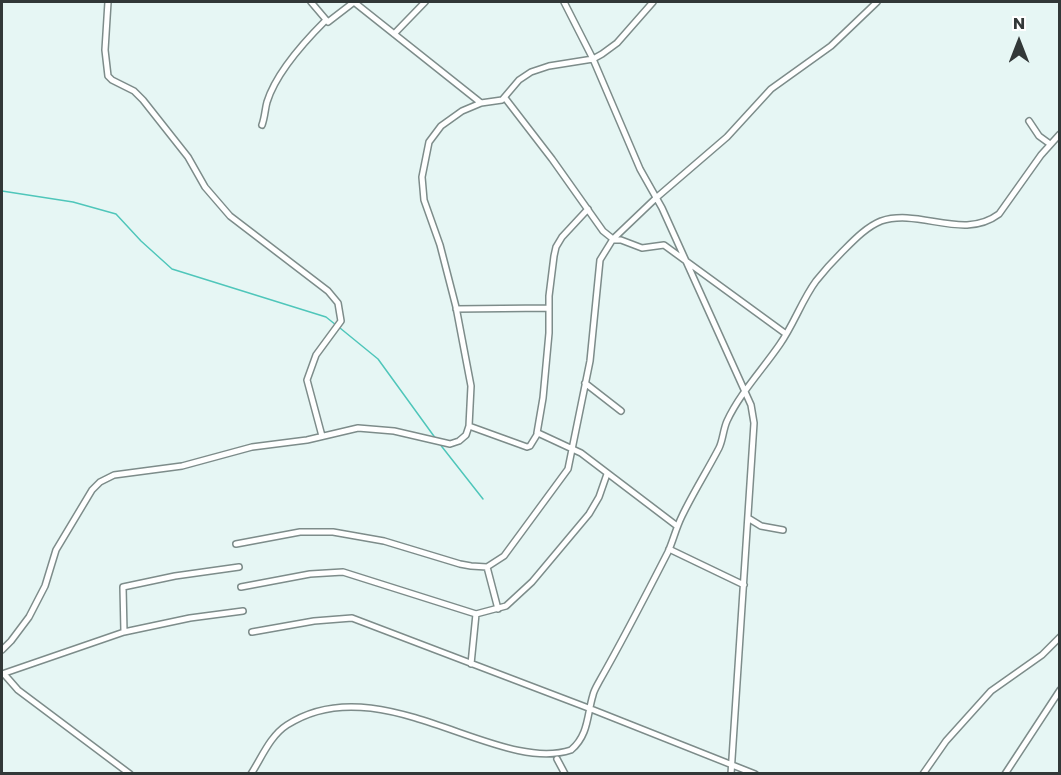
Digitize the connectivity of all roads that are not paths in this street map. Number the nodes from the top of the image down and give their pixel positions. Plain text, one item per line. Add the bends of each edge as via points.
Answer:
1 (108, 2) edge
2 (310, 2) edge
3 (354, 2) edge
4 (425, 2) edge
5 (564, 2) edge
6 (653, 2) edge
7 (877, 2) edge
8 (325, 21) junction
9 (394, 34) junction
10 (593, 59) junction
11 (504, 98) junction
12 (481, 104) junction
13 (1029, 121) dead end
14 (262, 125) dead end
15 (1059, 134) edge
16 (1050, 144) junction
17 (656, 198) junction
18 (588, 209) junction
19 (613, 240) junction
20 (686, 261) junction
21 (549, 308) junction
22 (456, 309) junction
23 (786, 334) junction
24 (585, 383) junction
25 (746, 391) junction
26 (621, 411) dead end
27 (468, 426) junction
28 (537, 434) junction
29 (322, 436) junction
30 (571, 447) junction
31 (607, 474) junction
32 (748, 518) junction
33 (677, 526) junction
34 (783, 531) dead end
35 (236, 544) dead end
36 (669, 549) junction
37 (239, 567) dead end
38 (488, 567) junction
39 (744, 585) junction
40 (241, 587) dead end
41 (498, 609) junction
42 (243, 611) dead end
43 (476, 614) junction
44 (124, 632) junction
45 (252, 632) dead end
46 (1059, 637) edge
47 (2, 650) edge
48 (471, 664) junction
49 (3, 674) edge
50 (1059, 690) edge
51 (591, 708) junction
52 (386, 719) dead end
53 (557, 759) junction
54 (548, 762) dead end
55 (732, 764) junction
56 (130, 774) edge
57 (251, 774) edge
58 (565, 774) edge
59 (731, 774) edge
60 (755, 774) edge
61 (923, 774) edge
62 (1005, 774) edge

1 - 29 street via 108,76 143,100 230,216 338,303 341,321 316,355 307,380
2 - 8 street
3 - 8 street via 331,21
3 - 9 street
4 - 9 street
5 - 10 street
6 - 10 street via 617,43
7 - 17 street via 831,46 771,89 727,137
8 - 14 street via 285,68 268,100
9 - 12 street
10 - 11 street via 531,72
10 - 17 street via 639,169
11 - 12 street
11 - 18 street
12 - 22 street via 462,111 441,126 429,142 422,177 424,200
13 - 16 street
15 - 16 street
16 - 23 street via 991,220 952,225 893,218 867,228 816,281
17 - 19 street
17 - 20 street
18 - 19 street
18 - 21 street via 556,247
19 - 20 street via 642,248 664,245
19 - 24 street via 600,260
20 - 23 street
20 - 25 street
21 - 22 street
21 - 28 street
22 - 27 street via 471,386
23 - 25 street
24 - 26 street
24 - 30 street
25 - 32 street via 754,423
25 - 33 street
27 - 28 street via 527,447
27 - 29 street via 466,435 450,444 377,429 358,428
28 - 30 street
29 - 47 street via 265,444 182,466 121,472 100,482 56,550 45,586 29,617
30 - 31 street
30 - 38 street via 568,469 562,478 504,556
31 - 33 street
31 - 41 street via 600,497 568,542 527,588
32 - 34 street
32 - 39 street
33 - 36 street
35 - 38 street via 300,532 333,532 384,541 460,564
36 - 39 street
36 - 51 street via 593,694
37 - 44 street via 123,587
38 - 41 street
39 - 55 street
40 - 43 street via 310,573 343,572
41 - 43 street
42 - 44 street
43 - 48 street
44 - 49 street
45 - 48 street via 352,618
46 - 61 street via 1042,655 991,692 946,741
48 - 51 street
49 - 56 street via 18,690
50 - 62 street
51 - 53 street via 580,741
51 - 55 street
52 - 57 street via 354,710 314,712 286,726 267,745
53 - 54 street
53 - 58 street
55 - 59 street
55 - 60 street

